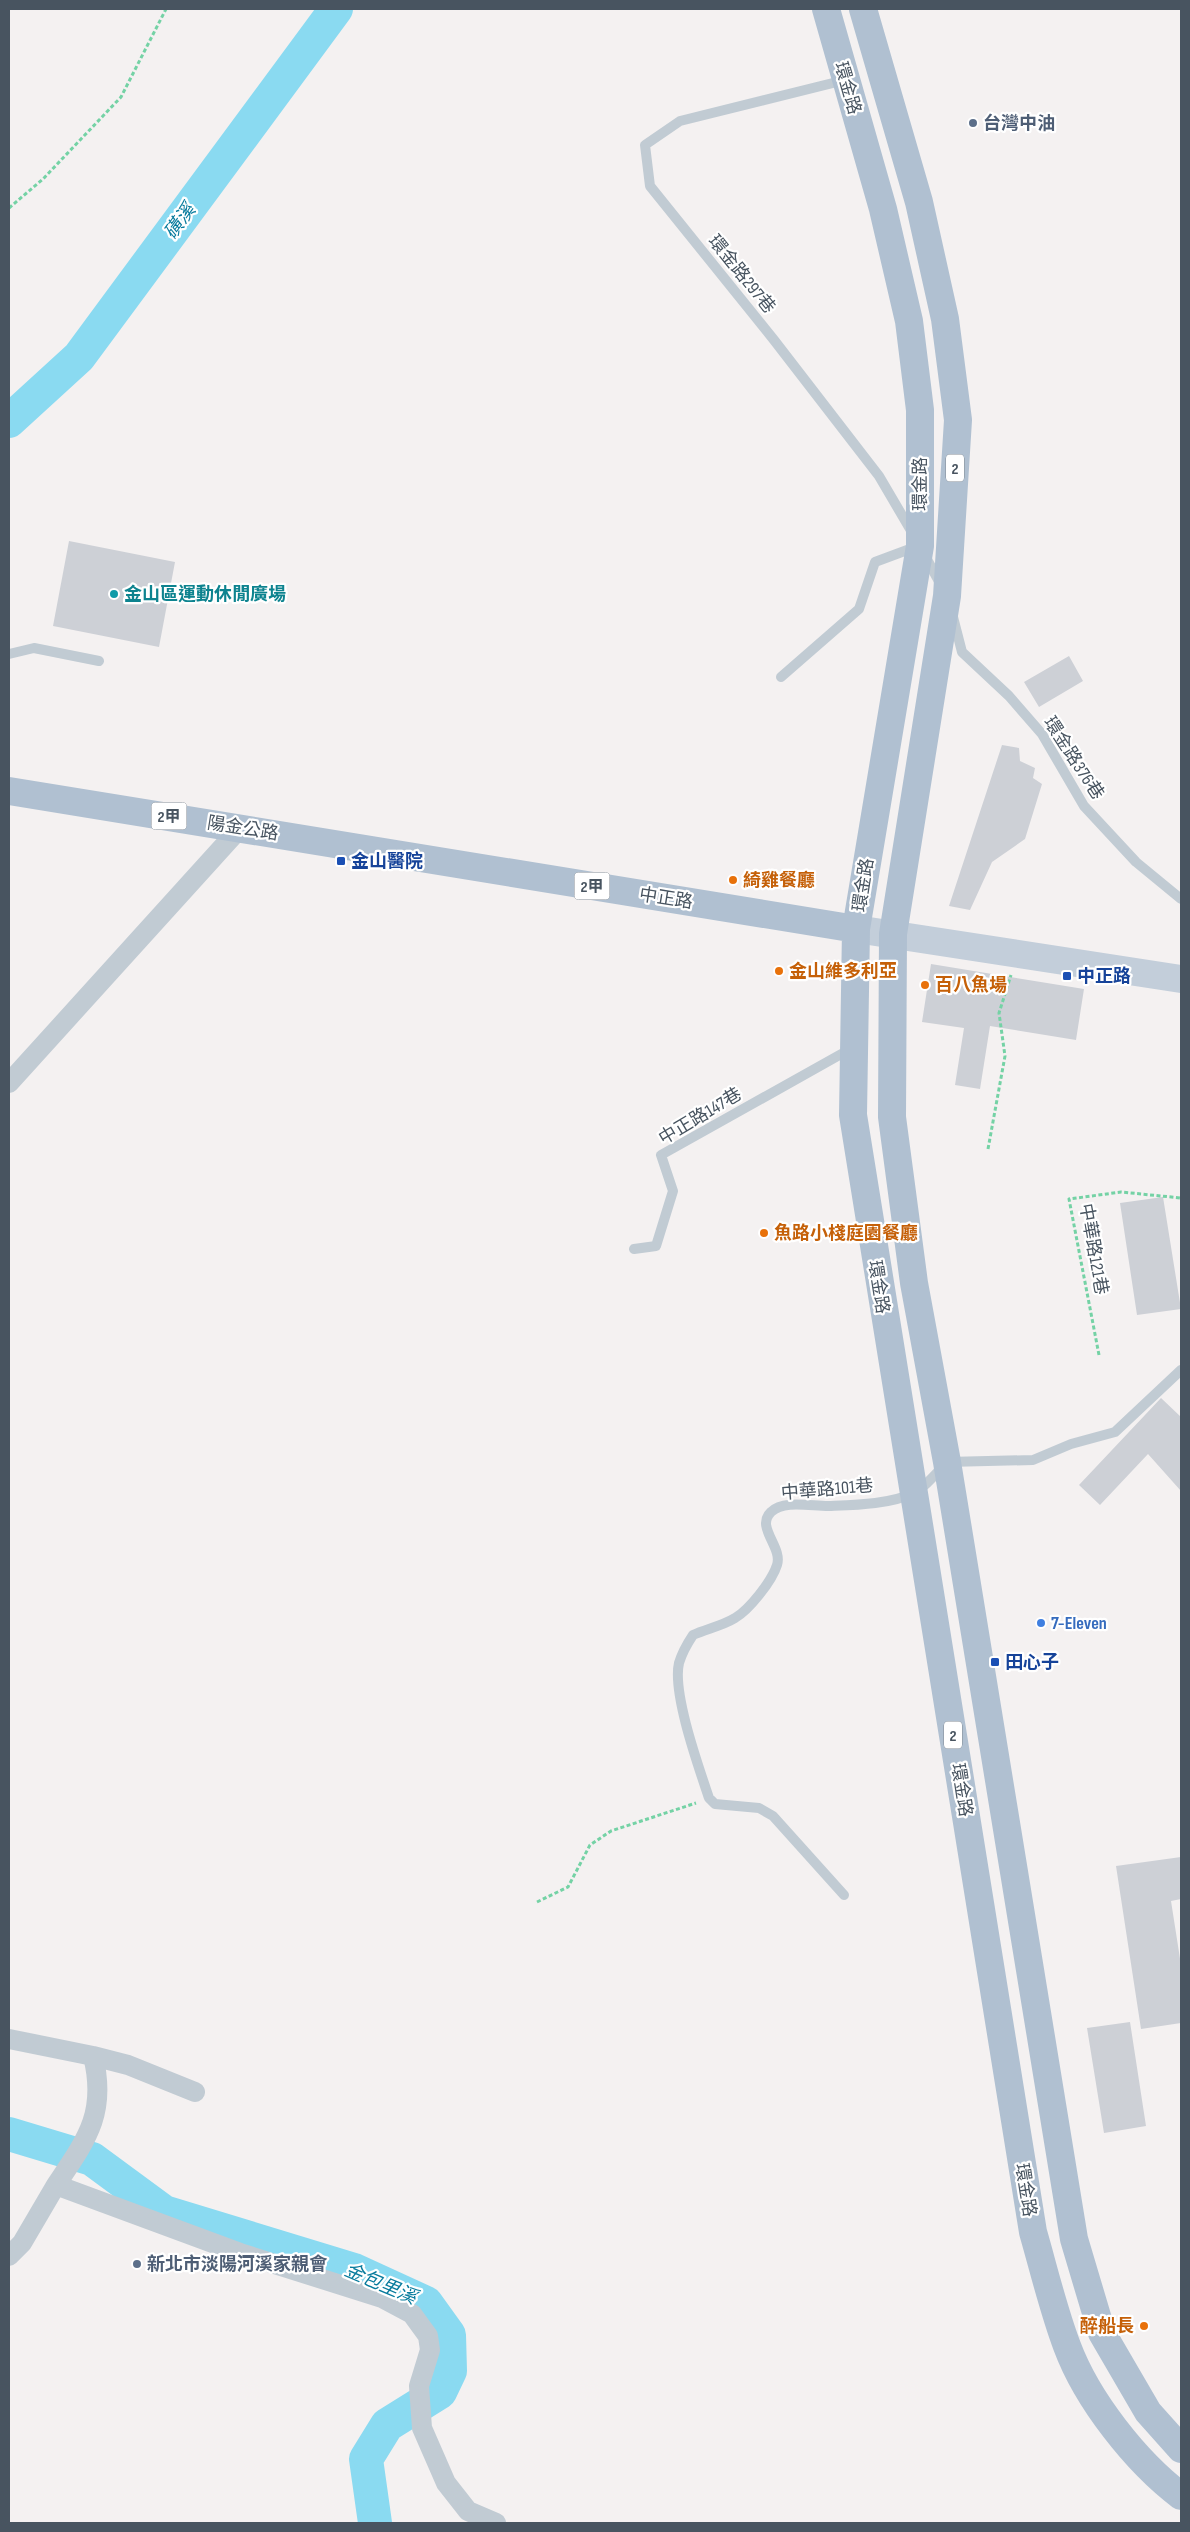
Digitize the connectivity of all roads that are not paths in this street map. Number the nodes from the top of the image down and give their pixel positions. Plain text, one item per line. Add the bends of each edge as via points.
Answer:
1 (826, 9) edge
2 (863, 9) edge
3 (846, 80) junction
4 (920, 546) junction
5 (947, 596) junction
6 (9, 654) edge
7 (99, 661) dead end
8 (781, 677) dead end
9 (9, 791) edge
10 (240, 828) junction
11 (328, 842) joint
12 (1181, 899) edge
13 (856, 929) junction
14 (893, 934) junction
15 (1181, 979) edge
16 (854, 1047) junction
17 (9, 1083) edge
18 (634, 1249) dead end
19 (1181, 1370) edge
20 (947, 1462) junction
21 (914, 1493) junction
22 (844, 1894) dead end
23 (9, 2039) edge
24 (93, 2056) junction
25 (195, 2092) dead end
26 (56, 2186) junction
27 (9, 2256) edge
28 (1181, 2449) edge
29 (1181, 2496) edge
30 (496, 2523) edge

1 - 3 main road, 環金路 / 2
2 - 5 main road, 環金路 / 2 via 918,202 945,319 958,420
3 - 4 main road, 環金路 / 2 via 883,209 909,321 920,410
3 - 4 lane, 環金路297巷 via 680,121 646,145 650,186 879,476
4 - 5 lane, 環金路297巷
4 - 8 lane via 875,562 859,609
4 - 13 main road, 環金路 / 2
5 - 12 lane, 環金路376巷 via 962,652 1010,696 1042,734 1084,806 1136,862
5 - 14 main road, 環金路 / 2
6 - 7 lane via 34,648
9 - 10 main road, 陽金公路 / 2甲
10 - 11 main road, 陽金公路 / 2甲
10 - 17 street
11 - 13 main road, 中正路 / 2甲
13 - 14 street, 中正路
13 - 16 main road, 環金路 / 2
14 - 15 street, 中正路
14 - 20 main road, 環金路 / 2 via 892,1117 914,1283
16 - 18 lane, 中正路147巷 via 661,1155 673,1191 656,1246
16 - 21 main road, 環金路 / 2 via 853,1115
19 - 20 lane via 1115,1432 1070,1444 1033,1460
20 - 21 lane, 中華路101巷
20 - 28 main road, 環金路 / 2 via 1074,2239 1102,2333 1148,2412
21 - 22 lane, 中華路101巷 via 880,1502 782,1507 772,1511 767,1518 766,1530 777,1552 778,1564 766,1586 736,1617 692,1635 679,1664 682,1704 691,1746 709,1798 715,1804 759,1808 773,1816
21 - 29 main road, 環金路 / 2 via 1032,2232 1067,2347 1100,2409 1157,2478
23 - 24 street
24 - 25 street via 128,2065
24 - 26 street via 99,2081 96,2116
26 - 27 street via 22,2243
26 - 30 street via 240,2253 382,2298 412,2314 428,2336 430,2350 419,2386 422,2428 446,2483 468,2511

